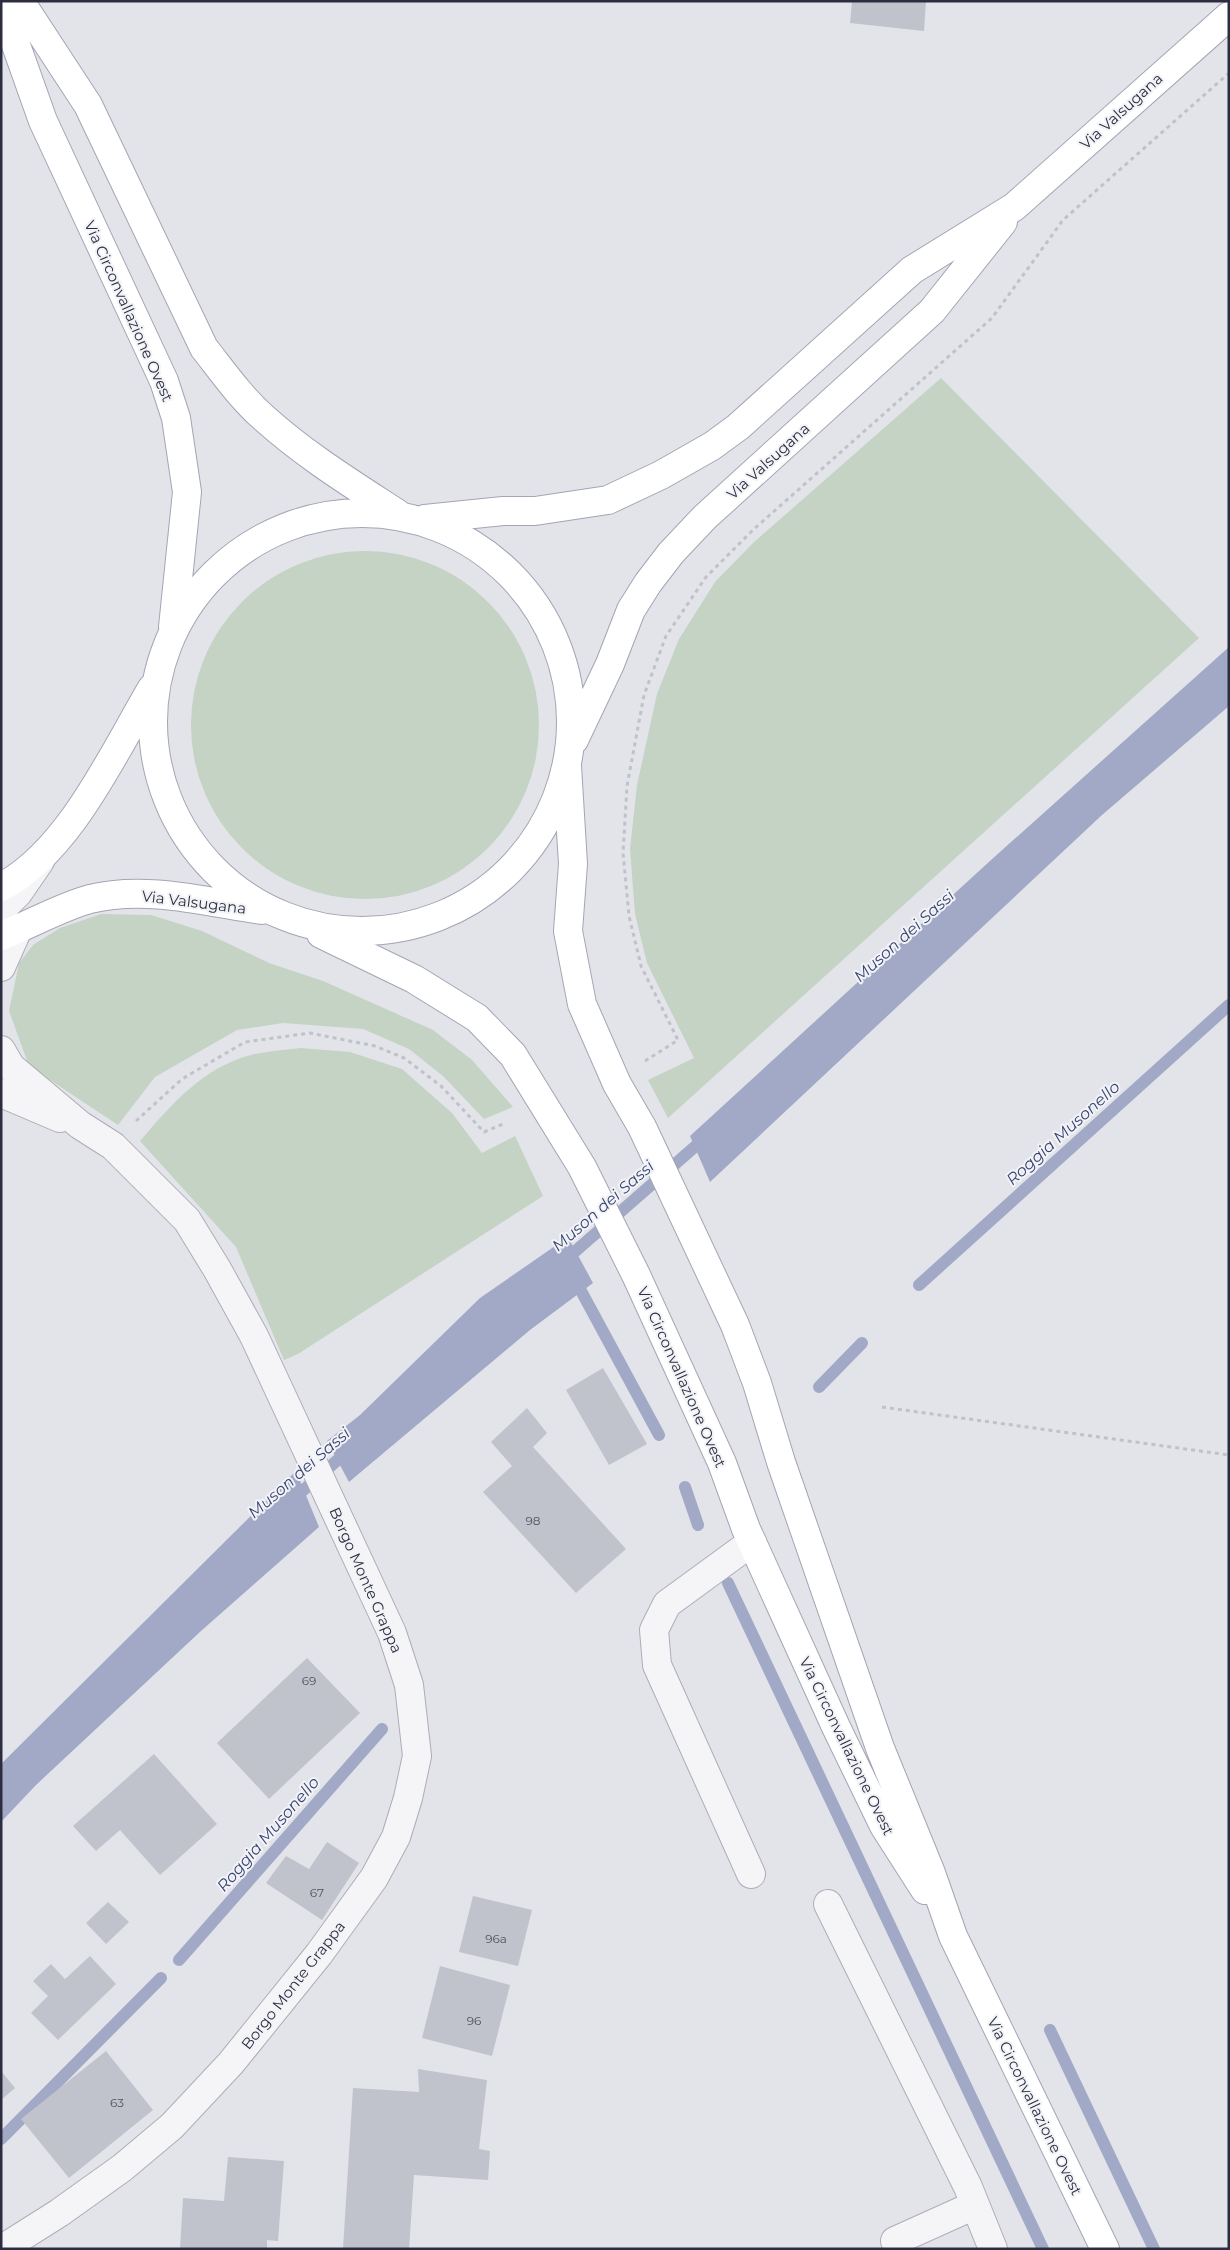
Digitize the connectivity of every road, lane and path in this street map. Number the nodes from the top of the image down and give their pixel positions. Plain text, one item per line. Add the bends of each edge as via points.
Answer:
1 (20, 1) edge
2 (1, 3) edge
3 (1229, 16) edge
4 (1229, 73) edge
5 (1014, 207) junction
6 (410, 517) junction
7 (172, 632) junction
8 (156, 680) junction
9 (569, 757) junction
10 (46, 851) junction
11 (1, 888) edge
12 (284, 917) junction
13 (7, 925) edge
14 (1, 967) edge
15 (1, 1050) edge
16 (640, 1064) dead end
17 (1, 1093) edge
18 (134, 1122) dead end
19 (503, 1124) dead end
20 (80, 1125) junction
21 (882, 1407) dead end
22 (1229, 1455) edge
23 (752, 1542) junction
24 (751, 1874) dead end
25 (828, 1904) dead end
26 (953, 1936) junction
27 (975, 2205) junction
28 (895, 2241) dead end
29 (2, 2249) edge
30 (993, 2249) edge
31 (1105, 2249) edge

1 - 6 main road, Via Circonvallazione Ovest via 88,105 204,348 262,417 310,456
2 - 7 main road, Via Circonvallazione Ovest via 43,121 164,382 176,418 187,492
3 - 5 main road, Via Valsugana
4 - 16 path via 1063,220 992,318 754,529 706,577 666,636 644,695 627,786 623,853 629,916 641,966 678,1040
5 - 6 main road, Via Valsugana via 912,270 738,427 661,475 608,500 578,506
5 - 9 main road, Via Valsugana via 932,311 705,517 672,553 630,610
6 - 7 main road, Via Circonvallazione Ovest via 343,512 290,524 242,550 202,586
6 - 9 main road, Via Circonvallazione Ovest via 456,533 487,552 515,577 538,606 556,639 567,674 572,711
7 - 8 main road, Via Circonvallazione Ovest
8 - 10 main road via 72,822
8 - 12 main road, Via Circonvallazione Ovest via 155,755 165,792 180,826 202,857 228,884
9 - 12 main road, Via Circonvallazione Ovest via 553,808 531,846 502,879 465,905 424,922 382,931 337,931
9 - 26 main road, Via Circonvallazione Ovest via 573,864 568,931 582,1004 617,1084 642,1127 735,1325 880,1748
10 - 11 main road
10 - 13 street via 18,893
12 - 13 main road, Via Valsugana via 164,896 115,894
12 - 23 main road, Via Circonvallazione Ovest via 414,980 477,1018 513,1056 582,1167 636,1275 722,1462
13 - 14 street
15 - 20 street via 11,1067
17 - 20 street
18 - 19 path via 182,1079 245,1042 310,1033 375,1046 404,1058 441,1086 484,1132
20 - 29 street, Borgo Monte Grappa via 113,1146 187,1220 254,1336 392,1633 410,1685 417,1756 396,1837 374,1878 319,1954 231,2063 172,2126 122,2168
21 - 22 path
23 - 24 street via 667,1604 654,1630 657,1665
23 - 26 main road, Via Circonvallazione Ovest via 884,1826
25 - 27 street
26 - 31 main road, Via Circonvallazione Ovest
27 - 28 street
27 - 30 street

